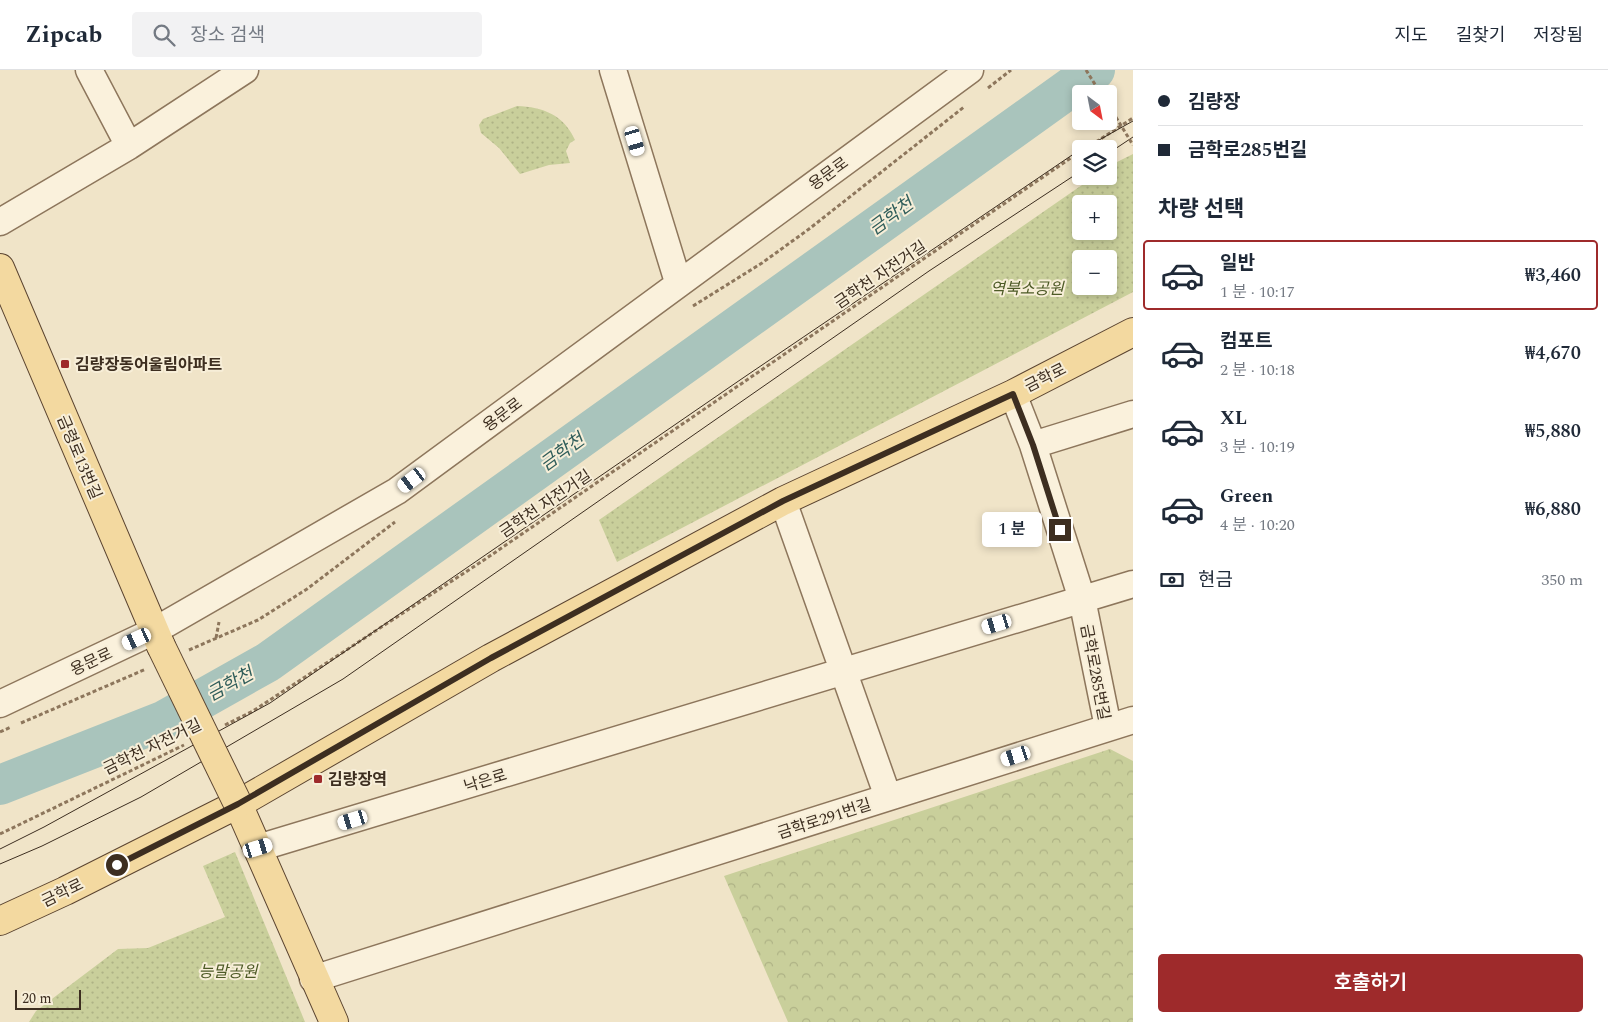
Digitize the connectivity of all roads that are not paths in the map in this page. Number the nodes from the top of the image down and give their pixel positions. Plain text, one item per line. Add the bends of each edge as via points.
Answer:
1 (89, 70) edge
2 (245, 70) edge
3 (613, 70) edge
4 (968, 71) edge
5 (129, 146) junction
6 (0, 222) edge
7 (0, 268) edge
8 (678, 282) junction
9 (1133, 332) edge
10 (1013, 394) junction
11 (1133, 414) edge
12 (1033, 445) junction
13 (783, 501) junction
14 (1133, 584) edge
15 (1082, 599) junction
16 (158, 639) junction
17 (845, 670) junction
18 (0, 704) edge
19 (1133, 720) edge
20 (1108, 727) junction
21 (1133, 739) edge
22 (888, 797) junction
23 (238, 804) junction
24 (258, 848) junction
25 (0, 921) edge
26 (313, 980) junction
27 (334, 1022) edge

1 - 5 street
2 - 5 street
3 - 8 street
4 - 8 street, 용문로
5 - 6 street
7 - 16 main road, 금령로13번길
8 - 16 street, 용문로 via 397,492
9 - 10 main road, 금학로
10 - 12 street, 금학로285번길
10 - 13 main road, 금학로
11 - 12 street
12 - 15 street, 금학로285번길
13 - 17 street, 금학로291번길
13 - 23 main road, 금학로 via 491,658
14 - 15 street
15 - 17 street
15 - 20 street, 금학로285번길
16 - 18 street, 용문로
16 - 23 main road, 금령로13번길, bridge
17 - 22 street, 금학로291번길
17 - 24 street, 낙은로
19 - 20 street
20 - 21 street
20 - 22 street, 금학로285번길
22 - 26 street, 금학로291번길
23 - 24 main road
23 - 25 main road, 금학로
24 - 26 main road
26 - 27 main road

